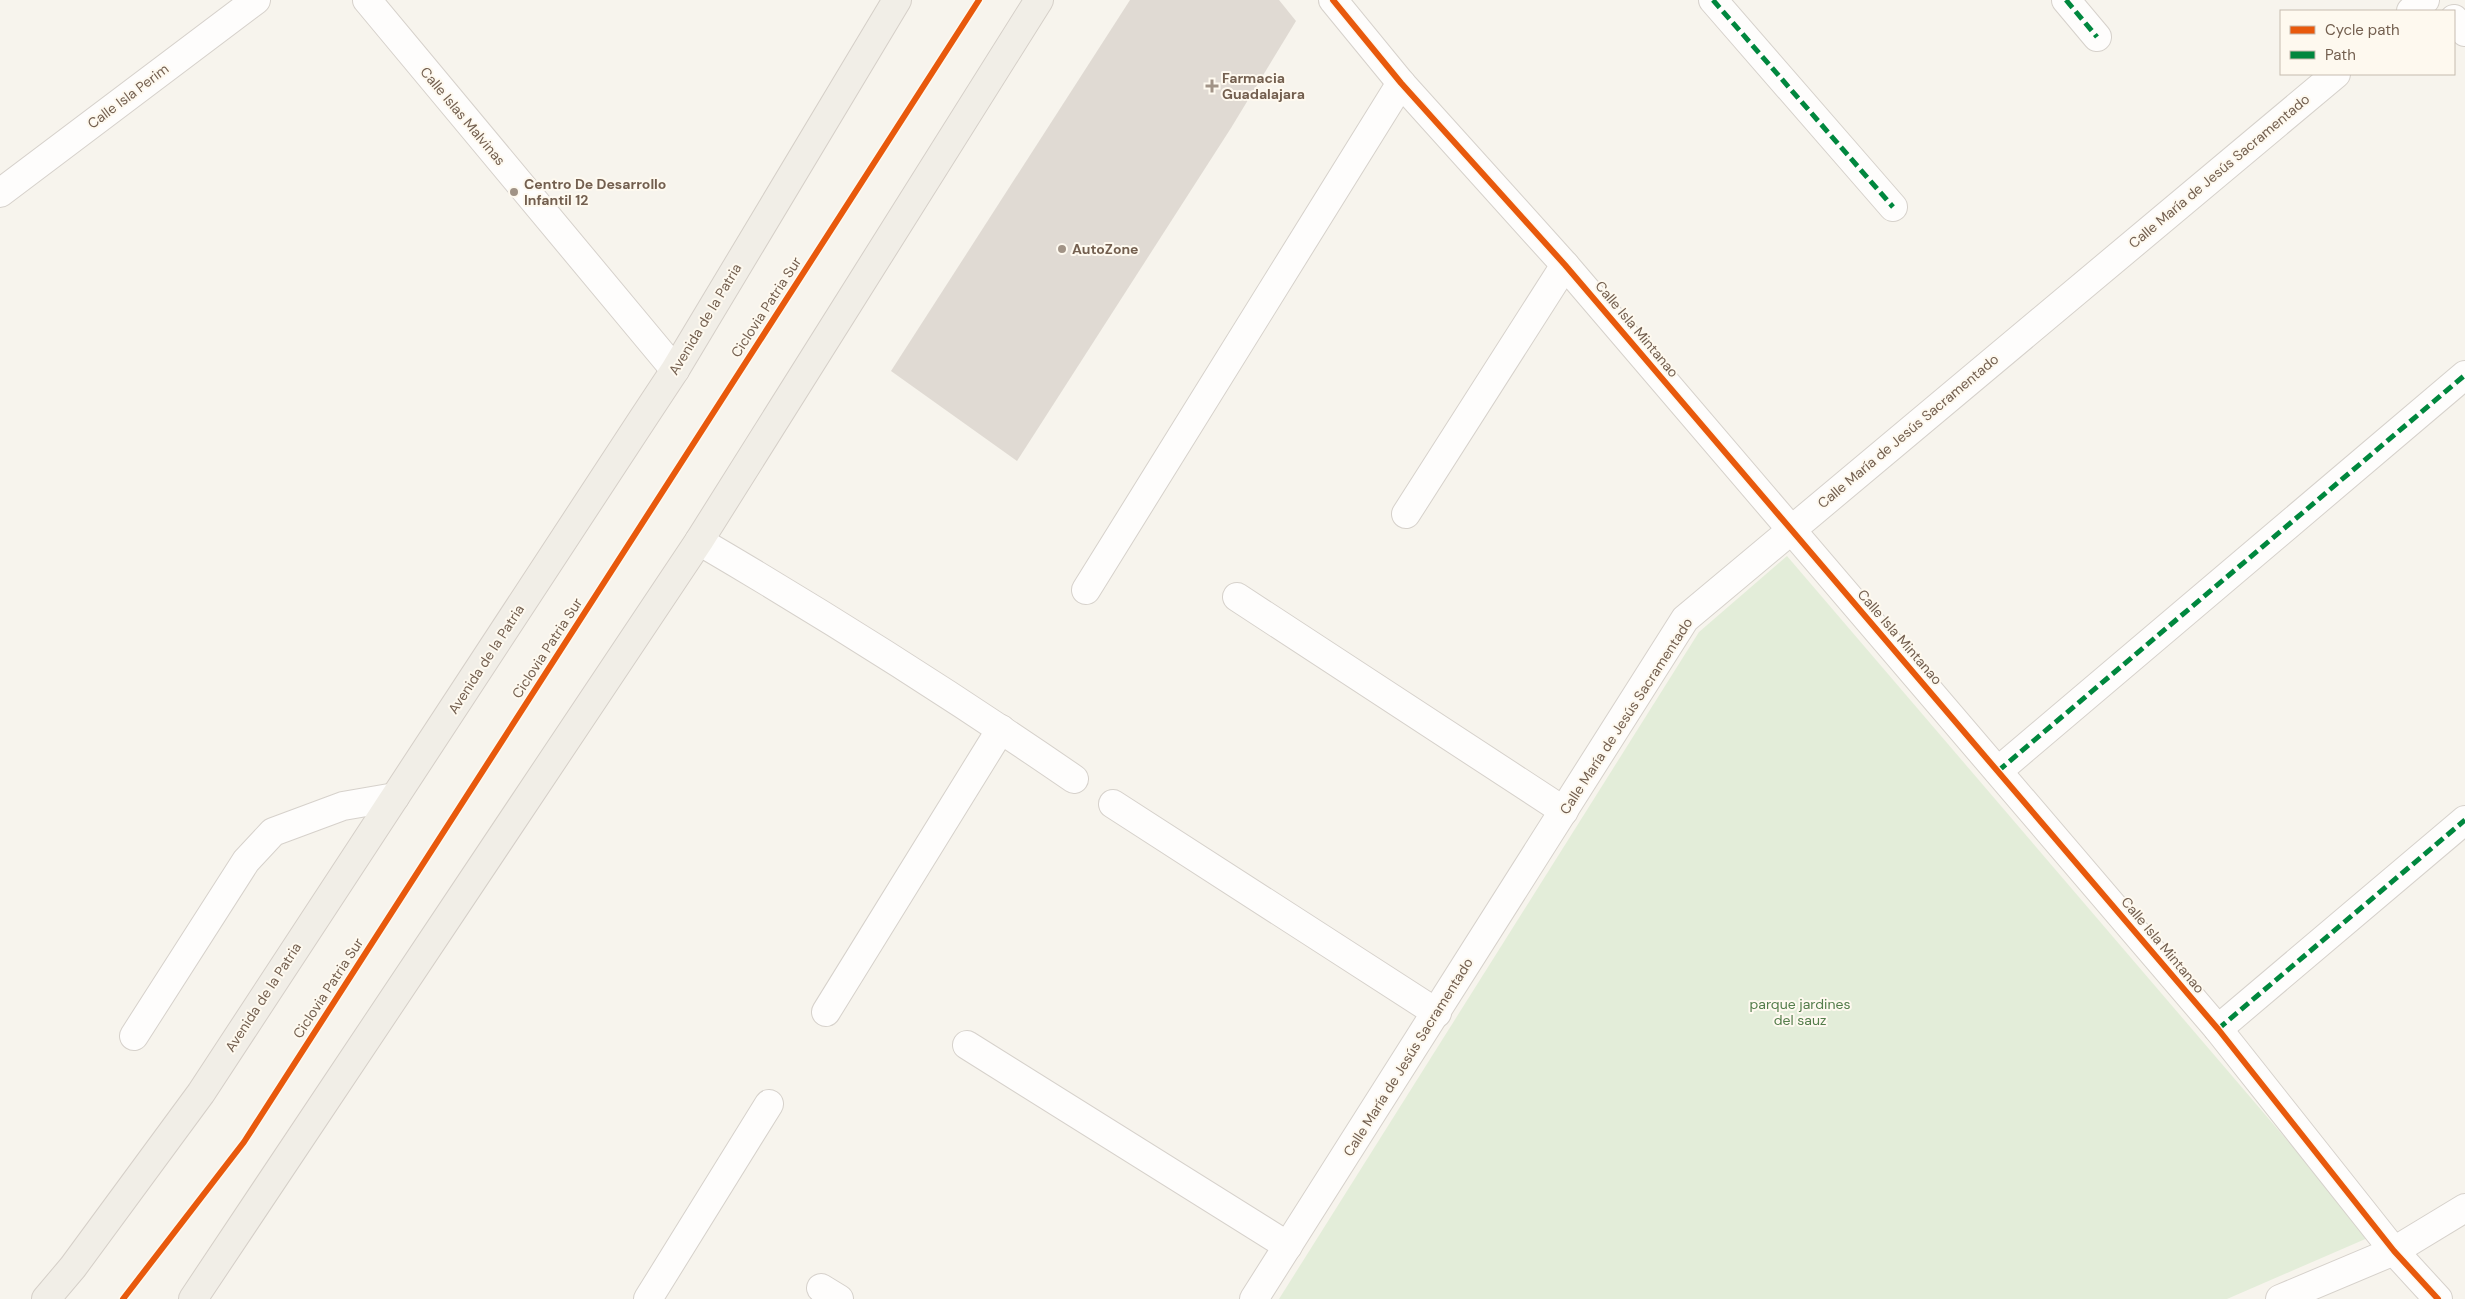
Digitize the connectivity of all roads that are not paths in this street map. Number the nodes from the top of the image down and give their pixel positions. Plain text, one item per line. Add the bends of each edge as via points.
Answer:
1 (256, 0) edge
2 (367, 0) edge
3 (897, 0) edge
4 (1039, 0) edge
5 (1333, 0) edge
6 (1713, 0) edge
7 (2066, 0) edge
8 (2425, 0) edge
9 (2438, 0) edge
10 (2412, 10) edge
11 (2446, 10) edge
12 (2455, 20) edge
13 (2465, 32) edge
14 (2097, 37) dead end
15 (2335, 75) edge
16 (1401, 83) junction
17 (0, 193) edge
18 (1893, 208) dead end
19 (1565, 265) junction
20 (675, 370) junction
21 (2465, 375) edge
22 (1406, 514) dead end
23 (1791, 529) junction
24 (699, 541) junction
25 (1086, 590) dead end
26 (1238, 597) dead end
27 (1001, 729) junction
28 (1998, 770) junction
29 (1074, 779) dead end
30 (395, 797) junction
31 (1113, 804) dead end
32 (1564, 811) junction
33 (2465, 820) edge
34 (826, 1012) dead end
35 (1437, 1013) junction
36 (2218, 1028) junction
37 (134, 1036) dead end
38 (967, 1045) dead end
39 (769, 1104) dead end
40 (2465, 1208) edge
41 (1288, 1246) junction
42 (2394, 1251) junction
43 (46, 1299) edge
44 (193, 1299) edge
45 (648, 1299) edge
46 (1254, 1299) edge
47 (2280, 1299) edge
48 (2438, 1299) edge

1 - 17 street, Calle Isla Perim
2 - 20 street, Calle Islas Malvinas
3 - 20 main road, Avenida de la Patria
4 - 24 main road
5 - 16 street, Calle Isla Mintanao
6 - 18 street
7 - 14 street
8 - 10 street
9 - 11 street
12 - 13 street
15 - 23 street, Calle María de Jesús Sacramentado
16 - 19 street, Calle Isla Mintanao
16 - 25 street
19 - 22 street
19 - 23 street, Calle Isla Mintanao
20 - 30 main road, Avenida de la Patria
21 - 28 street
23 - 28 street, Calle Isla Mintanao
23 - 32 street, Calle María de Jesús Sacramentado via 1685,620
24 - 27 street
24 - 44 main road
26 - 32 street
27 - 29 street
27 - 34 street
28 - 36 street, Calle Isla Mintanao
30 - 37 street via 344,806 273,832 246,861
30 - 43 main road, Avenida de la Patria via 201,1093
31 - 35 street
32 - 35 street, Calle María de Jesús Sacramentado
33 - 36 street
35 - 41 street, Calle María de Jesús Sacramentado
36 - 42 street, Calle Isla Mintanao
38 - 41 street
39 - 45 street
40 - 42 street
41 - 46 street, Calle María de Jesús Sacramentado
42 - 47 street
42 - 48 street, Calle Isla Mintanao

